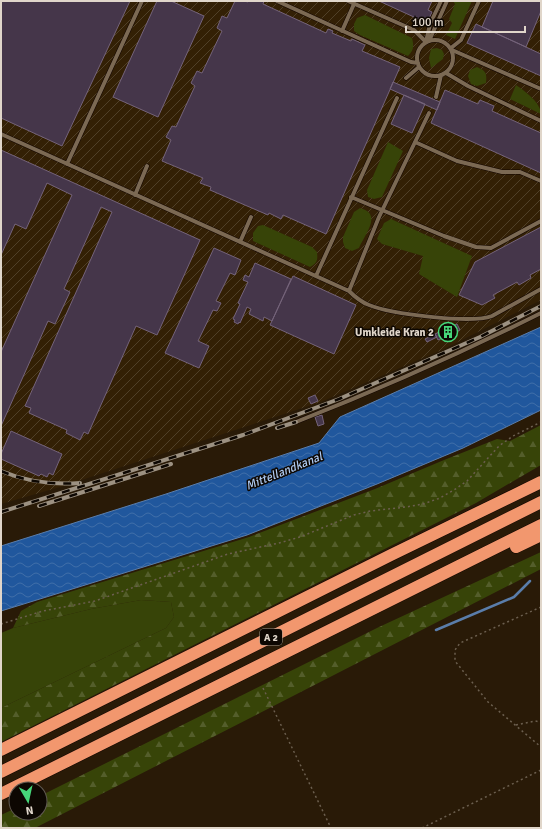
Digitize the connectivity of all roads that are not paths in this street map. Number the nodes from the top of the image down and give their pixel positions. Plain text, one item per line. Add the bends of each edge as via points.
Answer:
1 (142, 1) edge
2 (277, 1) edge
3 (348, 1) edge
4 (441, 1) edge
5 (446, 1) edge
6 (479, 1) edge
7 (354, 4) junction
8 (342, 31) junction
9 (428, 41) junction
10 (452, 49) junction
11 (419, 65) junction
12 (443, 74) junction
13 (406, 78) dead end
14 (541, 89) edge
15 (436, 97) dead end
16 (397, 98) dead end
17 (429, 113) dead end
18 (541, 121) edge
19 (1, 134) edge
20 (415, 142) junction
21 (66, 164) junction
22 (147, 166) dead end
23 (541, 181) edge
24 (135, 195) junction
25 (351, 197) junction
26 (382, 211) junction
27 (251, 217) dead end
28 (541, 221) edge
29 (240, 242) junction
30 (316, 276) junction
31 (541, 289) edge
32 (349, 291) junction
33 (541, 313) edge
34 (296, 422) dead end
35 (541, 474) edge
36 (541, 482) edge
37 (541, 502) edge
38 (541, 525) edge
39 (541, 535) edge
40 (391, 555) junction
41 (416, 587) junction
42 (1, 750) edge
43 (1, 772) edge
44 (1, 794) edge

1 - 21 lane
2 - 8 lane
3 - 7 lane
4 - 9 lane via 430,24
5 - 9 lane
6 - 10 lane via 460,40
7 - 8 lane
7 - 9 lane via 414,30
8 - 11 lane
9 - 10 lane via 437,39
9 - 11 lane via 422,45 418,53
10 - 12 lane via 452,65
10 - 14 lane
11 - 12 lane via 429,75
11 - 13 lane
12 - 15 lane
12 - 18 lane
16 - 25 lane
17 - 20 lane
19 - 21 lane
20 - 23 lane via 457,161 502,172 520,172
20 - 26 lane
21 - 24 lane
22 - 24 lane
24 - 29 lane
25 - 26 lane
25 - 30 lane
26 - 28 lane via 476,247 491,248
26 - 32 lane
27 - 29 lane
29 - 30 lane
30 - 32 lane
31 - 32 lane via 492,316 476,320 377,308 367,305
33 - 34 lane via 483,342
35 - 40 highway
36 - 40 highway
37 - 43 highway, A 2
38 - 41 highway, A 2
39 - 41 highway via 490,559
40 - 42 highway
41 - 44 highway, A 2

